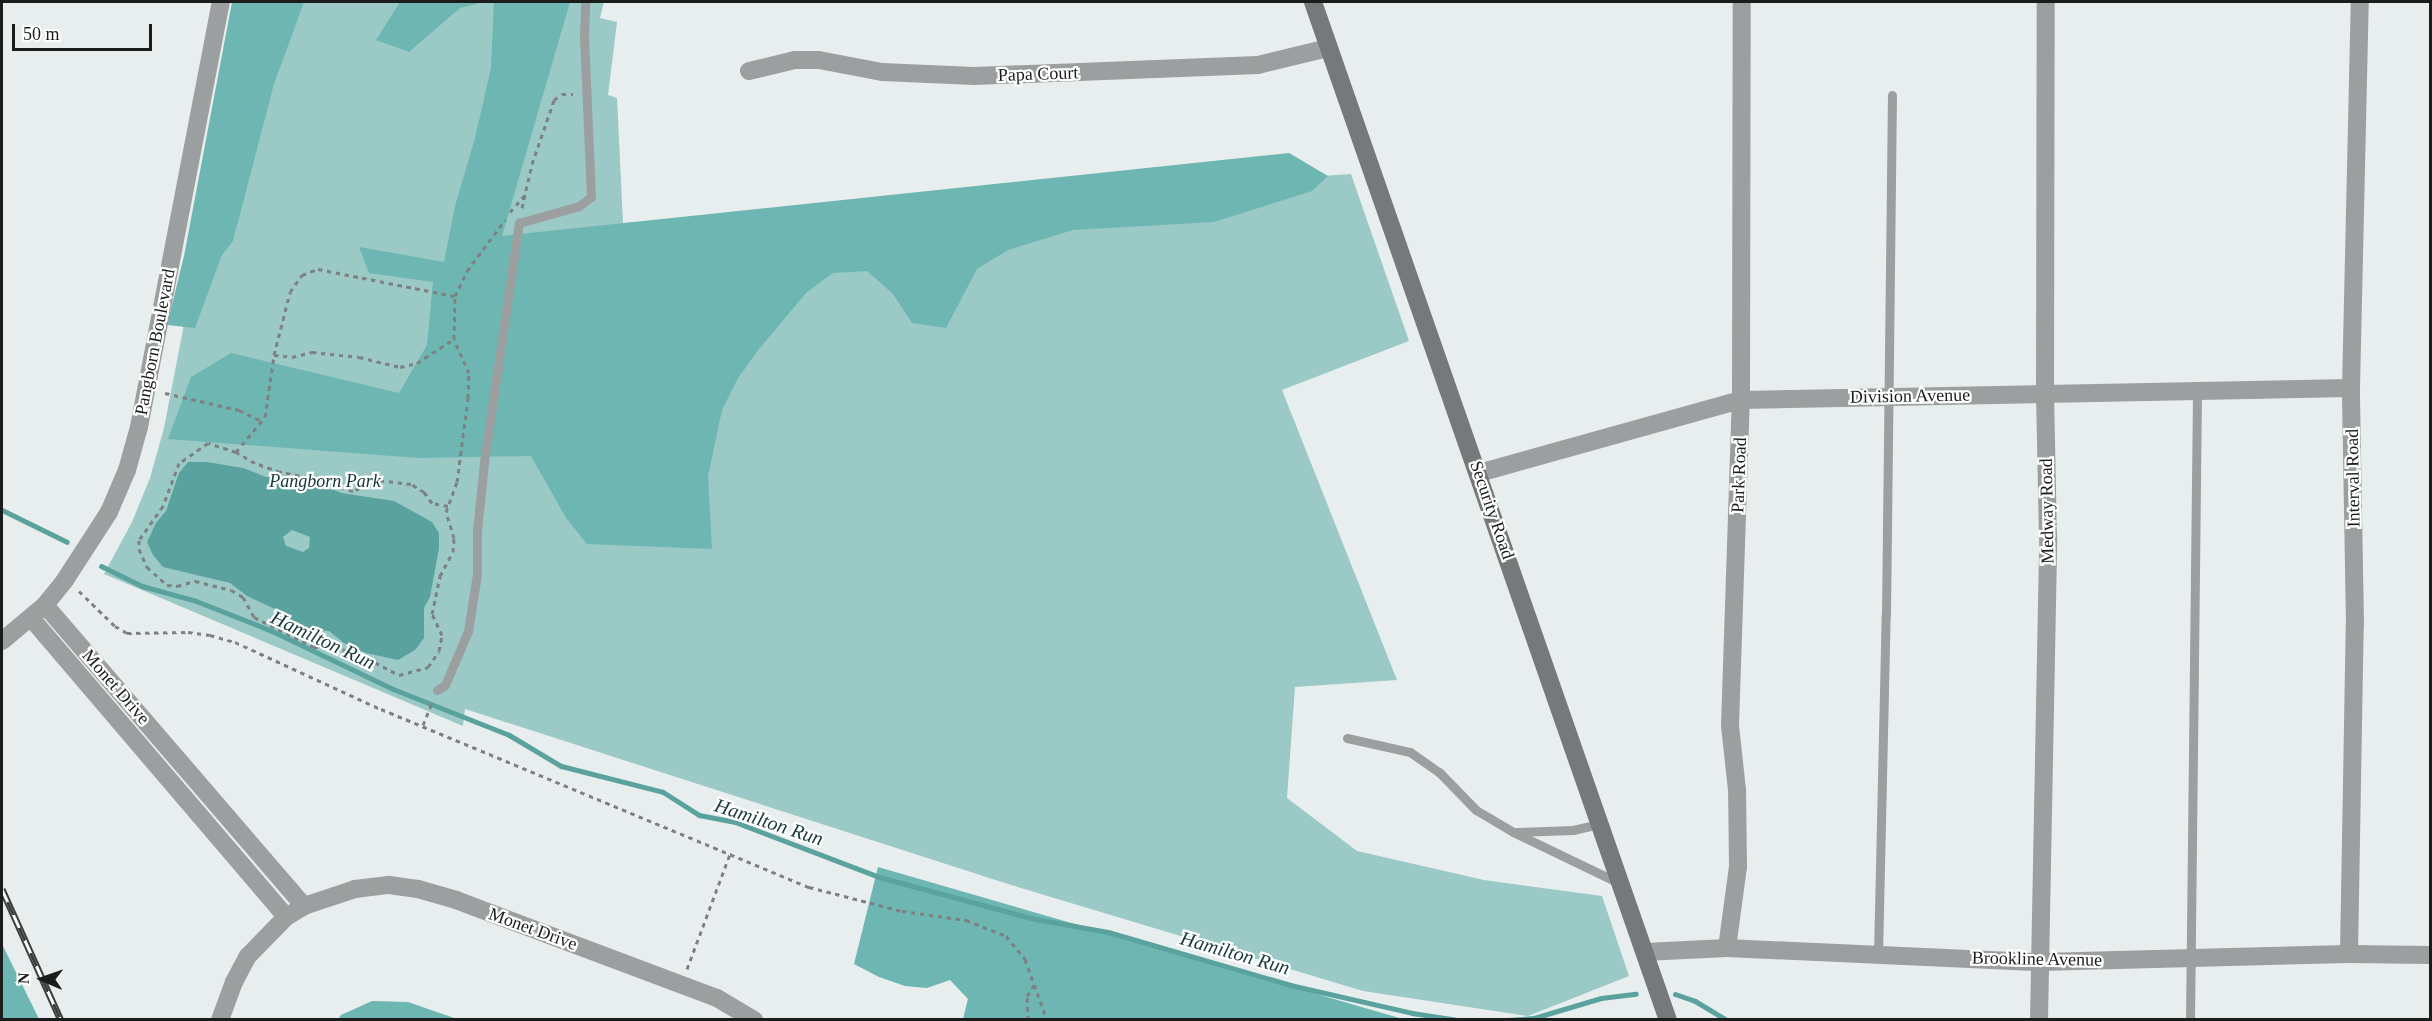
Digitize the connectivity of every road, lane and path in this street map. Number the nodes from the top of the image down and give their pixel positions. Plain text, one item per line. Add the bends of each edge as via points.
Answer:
1 (221, 2) edge
2 (585, 2) edge
3 (1313, 2) edge
4 (1742, 2) edge
5 (2046, 2) edge
6 (2360, 2) edge
7 (1328, 48) junction
8 (749, 71) dead end
9 (587, 94) junction
10 (1892, 96) dead end
11 (525, 195) junction
12 (519, 223) junction
13 (455, 297) junction
14 (454, 339) junction
15 (274, 355) junction
16 (2351, 388) junction
17 (2197, 390) junction
18 (165, 393) dead end
19 (2045, 393) junction
20 (1888, 397) junction
21 (1741, 399) junction
22 (262, 421) junction
23 (236, 452) junction
24 (1479, 473) junction
25 (448, 506) junction
26 (65, 580) junction
27 (45, 605) junction
28 (31, 618) junction
29 (2, 641) edge
30 (437, 690) joint
31 (423, 725) junction
32 (1347, 738) dead end
33 (1600, 824) junction
34 (1513, 832) junction
35 (730, 854) junction
36 (1622, 884) junction
37 (304, 906) junction
38 (286, 917) junction
39 (1727, 948) junction
40 (1645, 952) junction
41 (2349, 954) junction
42 (1878, 955) junction
43 (2430, 955) edge
44 (2191, 958) junction
45 (2041, 962) junction
46 (682, 984) junction
47 (1034, 984) junction
48 (220, 1020) edge
49 (754, 1020) edge
50 (1028, 1020) edge
51 (1047, 1020) edge
52 (1668, 1020) edge
53 (2039, 1020) edge
54 (2190, 1020) edge

1 - 26 street, Pangborn Boulevard via 136,438 109,512
2 - 9 lane
3 - 7 street, Security Road
4 - 21 street, Park Road
5 - 19 street, Medway Road
6 - 16 street, Interval Road
7 - 8 street, Papa Court via 1258,65 1021,75 882,72 819,60 795,60
7 - 24 street, Security Road
9 - 11 path via 562,94 554,100
9 - 12 lane via 591,197 579,206
10 - 20 lane
11 - 12 path
11 - 13 path via 467,272
12 - 30 lane via 484,462 477,574 468,631 445,685
13 - 14 path
13 - 15 path via 318,269 302,275 290,292
14 - 15 path via 417,363 400,367 312,352 292,357
14 - 25 path via 469,373 457,482
15 - 22 path
16 - 17 street, Division Avenue
16 - 41 street, Interval Road via 2355,625
17 - 19 street, Division Avenue
17 - 44 lane
18 - 22 path via 239,410
19 - 20 street, Division Avenue
19 - 45 street, Medway Road via 2048,537
20 - 21 street, Division Avenue
20 - 42 lane
21 - 24 street, Division Avenue
21 - 39 street, Park Road via 1730,726 1737,790 1738,867
22 - 23 path
23 - 25 path via 280,472 353,491 376,480 411,484 432,503
23 - 25 path via 207,443 180,463 163,506 139,540 147,567 166,585 195,581 231,590 243,597 254,617 314,647 334,647 359,654 399,675 428,667 438,651 442,635 432,614 441,576 453,552
24 - 33 street, Security Road
26 - 27 street, Pangborn Boulevard
26 - 31 path via 127,633 188,632 235,642
27 - 28 street, Pangborn Boulevard
27 - 37 street, Monet Drive
28 - 29 street, Pangborn Boulevard
28 - 38 street, Monet Drive
30 - 31 path
31 - 35 path
32 - 34 lane via 1410,752 1439,772 1476,810
33 - 34 lane via 1573,830
33 - 36 street, Security Road
34 - 36 lane
35 - 46 path
35 - 47 path via 809,887 902,911 966,920 1006,936 1025,959
36 - 40 street, Security Road
37 - 38 street, Monet Drive
37 - 46 street, Monet Drive via 355,888 389,885 418,889
38 - 48 street, Monet Drive via 248,956
39 - 40 street, Brookline Avenue
39 - 42 street, Brookline Avenue
40 - 52 street, Security Road
41 - 43 street, Brookline Avenue
41 - 44 street, Brookline Avenue
42 - 45 street, Brookline Avenue
44 - 45 street, Brookline Avenue
44 - 54 lane
45 - 53 street, Medway Road
46 - 49 street, Monet Drive via 717,998
47 - 50 path via 1027,996
47 - 51 path

